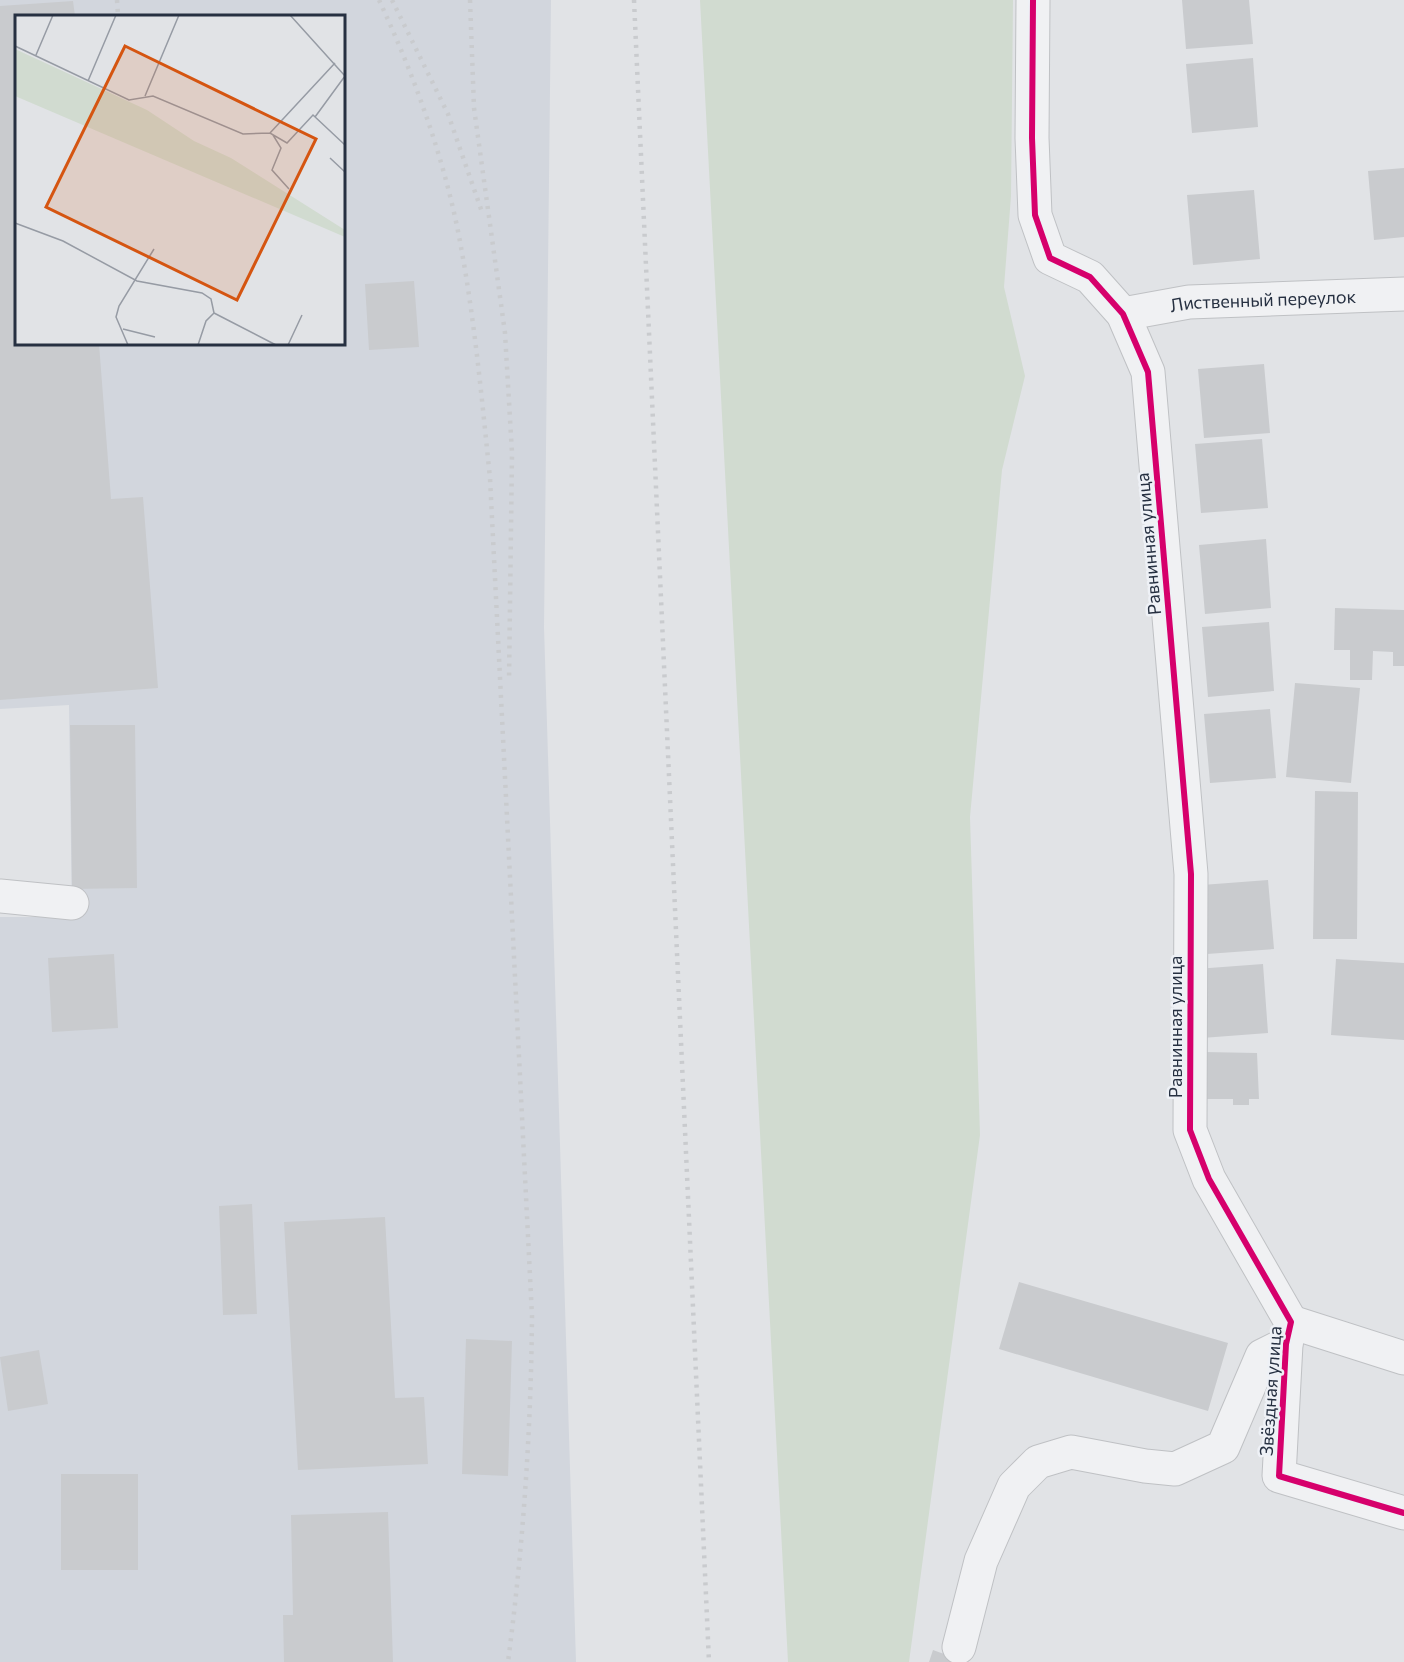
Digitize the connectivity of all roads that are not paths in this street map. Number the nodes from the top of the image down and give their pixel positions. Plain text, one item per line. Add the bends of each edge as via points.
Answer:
1 (1033, 0) edge
2 (1404, 294) edge
3 (1123, 314) junction
4 (0, 896) edge
5 (72, 903) dead end
6 (1190, 1130) joint
7 (1289, 1333) junction
8 (1404, 1358) edge
9 (1404, 1513) edge
10 (959, 1647) dead end

1 - 3 street, Равнинная улица via 1035,215 1050,258 1090,277
2 - 3 street, Лиственный переулок via 1189,302
3 - 6 street, Равнинная улица via 1148,372 1191,874
4 - 5 street
6 - 7 street, Звёздная улица via 1209,1179
7 - 8 street
7 - 9 street, Звёздная улица via 1279,1476
7 - 10 street via 1262,1356 1222,1447 1175,1468 1071,1452 1038,1462 1014,1486 981,1561

